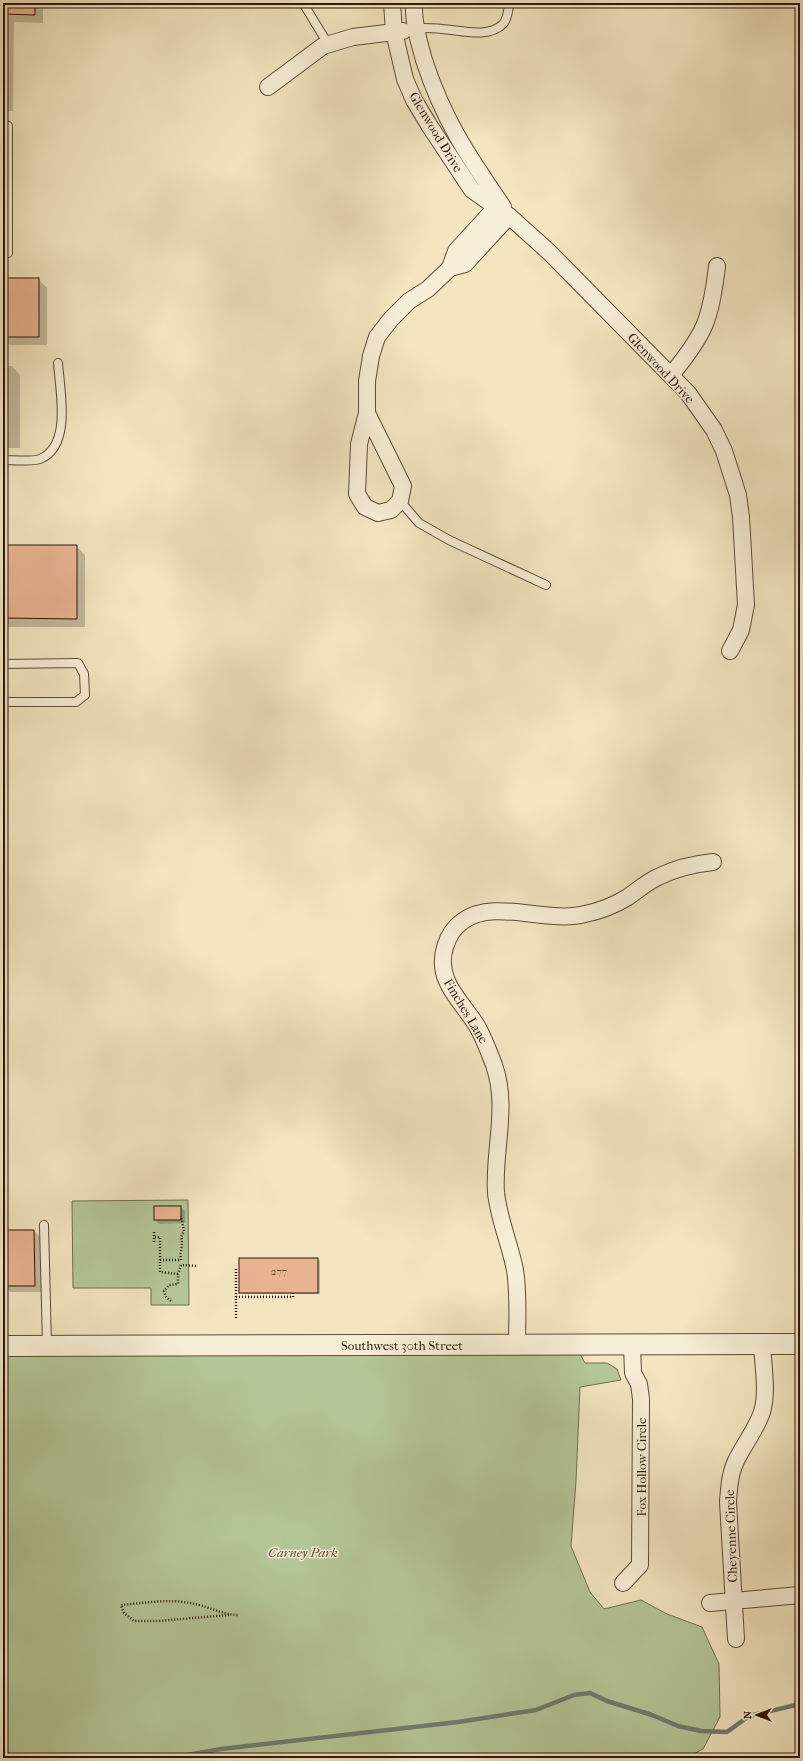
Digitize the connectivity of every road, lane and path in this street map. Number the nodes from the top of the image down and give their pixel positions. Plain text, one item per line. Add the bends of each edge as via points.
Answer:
1 (303, 3) edge
2 (392, 3) edge
3 (414, 3) edge
4 (509, 6) dead end
5 (417, 28) junction
6 (394, 32) junction
7 (328, 44) junction
8 (268, 87) dead end
9 (3, 126) edge
10 (502, 209) junction
11 (3, 253) edge
12 (717, 266) dead end
13 (58, 363) dead end
14 (671, 375) junction
15 (367, 413) junction
16 (3, 460) edge
17 (400, 501) junction
18 (546, 585) dead end
19 (730, 651) dead end
20 (3, 664) edge
21 (3, 702) edge
22 (713, 862) dead end
23 (181, 1216) dead end
24 (44, 1225) dead end
25 (154, 1232) dead end
26 (154, 1237) junction
27 (154, 1242) dead end
28 (160, 1260) junction
29 (181, 1260) junction
30 (181, 1265) junction
31 (198, 1266) dead end
32 (236, 1269) dead end
33 (178, 1274) junction
34 (293, 1293) dead end
35 (236, 1296) junction
36 (171, 1301) dead end
37 (236, 1318) dead end
38 (800, 1344) edge
39 (517, 1345) junction
40 (762, 1345) junction
41 (3, 1346) edge
42 (47, 1346) junction
43 (632, 1346) junction
44 (623, 1583) dead end
45 (800, 1595) edge
46 (734, 1601) junction
47 (710, 1603) dead end
48 (229, 1615) junction
49 (239, 1615) dead end
50 (736, 1639) dead end

1 - 7 lane
2 - 6 street, Glenwood Drive
3 - 5 street, Glenwood Drive
4 - 5 lane via 506,20 491,30 470,34
5 - 6 street
5 - 10 street, Glenwood Drive via 432,85 448,121
6 - 7 street
6 - 10 street, Glenwood Drive via 405,79 429,125 472,190
7 - 8 street
9 - 11 lane via 8,126 8,253
10 - 14 street, Glenwood Drive via 549,252
10 - 15 street via 465,264 450,268 428,289 409,301 378,337 371,356 367,380
12 - 14 street via 712,305 704,330
13 - 16 lane via 62,427 56,446 40,460
14 - 19 street, Glenwood Drive via 688,393 714,430 724,451 738,495 746,605 741,630
15 - 17 street via 403,486
15 - 17 street via 359,444 357,494 365,506 378,513 391,510
17 - 18 lane via 419,523 449,540
20 - 21 lane via 78,663 84,674 85,695 76,702
22 - 39 street, Finches Lane via 676,869 606,908 584,915 555,917 488,910 462,921 446,942 442,955 442,970 446,984 477,1026 496,1070 501,1115 495,1168 496,1194 515,1271
23 - 29 path via 184,1231 181,1237
24 - 42 lane
25 - 26 path
26 - 27 path
26 - 28 path via 160,1237
28 - 29 path
28 - 33 path via 160,1272
29 - 30 path
30 - 31 path
30 - 33 path
32 - 35 path
33 - 36 path via 178,1284 168,1285 164,1291
34 - 35 path via 293,1296
35 - 37 path
38 - 40 street, Southwest 30th Street
39 - 42 street, Southwest 30th Street
39 - 43 street, Southwest 30th Street
40 - 43 street, Southwest 30th Street
40 - 46 street, Cheyenne Circle via 762,1411 755,1430 737,1459 729,1484
41 - 42 street, Southwest 30th Street
43 - 44 street, Fox Hollow Circle via 633,1373 639,1384 641,1399 640,1565
45 - 46 street
46 - 47 street
46 - 50 street, Cheyenne Circle
48 - 48 path via 134,1621 124,1613 121,1605 180,1602
48 - 49 path

